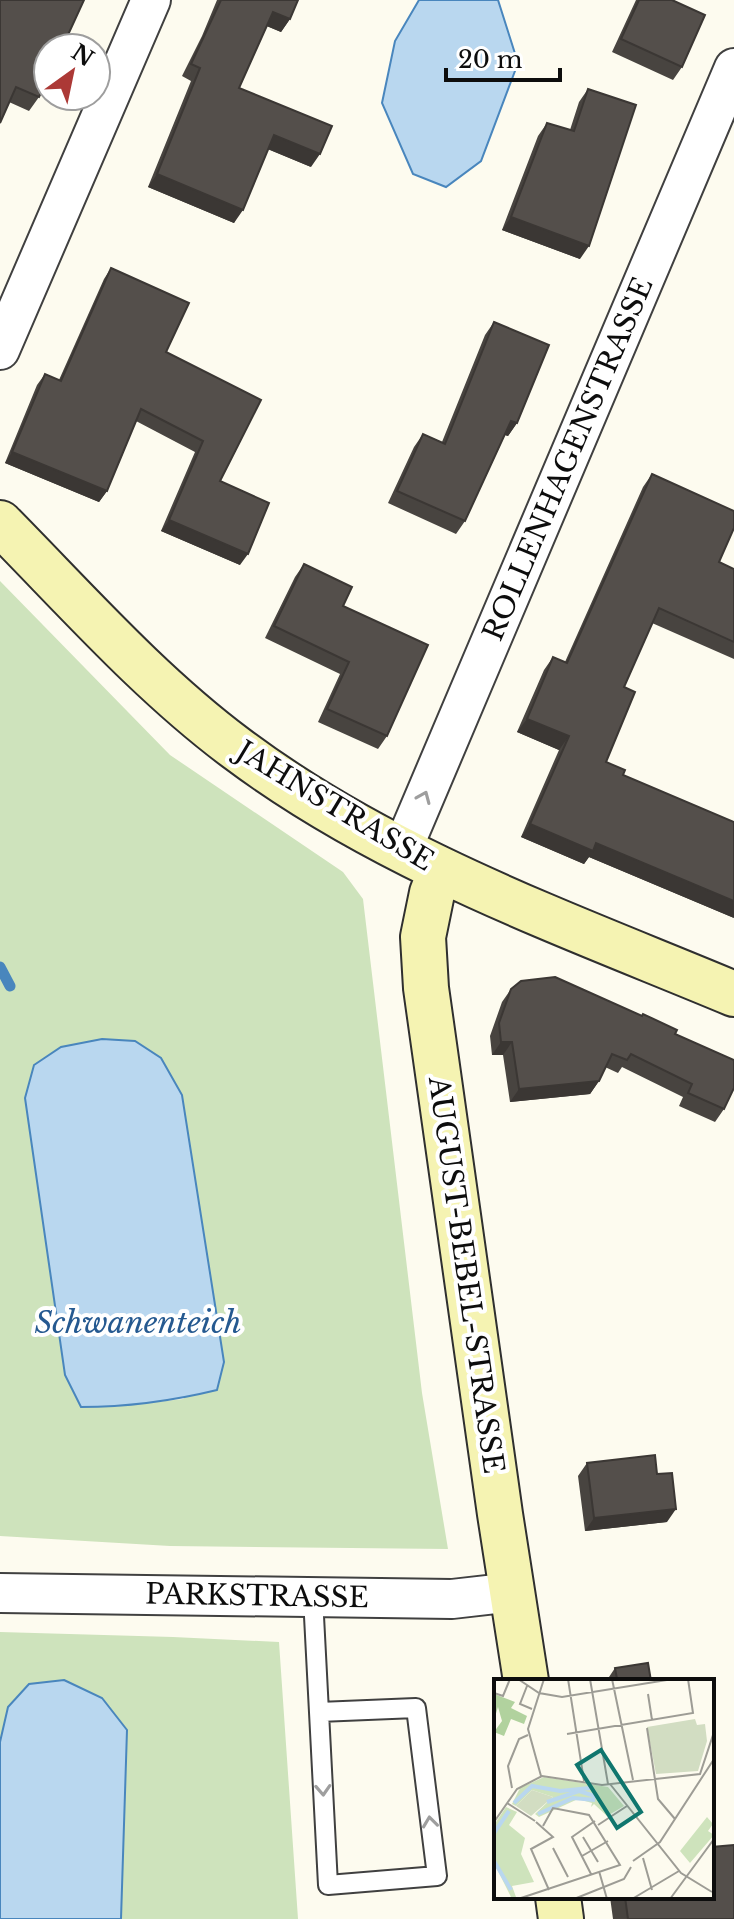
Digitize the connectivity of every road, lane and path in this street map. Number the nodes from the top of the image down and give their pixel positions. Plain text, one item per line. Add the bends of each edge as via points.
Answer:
1 (151, 0) edge
2 (734, 68) edge
3 (0, 350) edge
4 (0, 523) edge
5 (402, 850) junction
6 (441, 870) junction
7 (734, 994) edge
8 (513, 1592) junction
9 (0, 1593) edge
10 (313, 1597) junction
11 (526, 1679) edge
12 (319, 1712) junction
13 (558, 1899) edge
14 (561, 1919) edge

1 - 3 street
5 -> 2 street, ROLLENHAGENSTRASSE
4 - 5 main road, JAHNSTRASSE via 193,714 280,780
5 - 6 main road, JAHNSTRASSE
6 - 7 main road, JAHNSTRASSE
6 - 8 main road, AUGUST-BEBEL-STRASSE via 423,937 426,988
8 - 10 street, PARKSTRASSE via 452,1599
8 - 11 main road, AUGUST-BEBEL-STRASSE
9 - 10 street, PARKSTRASSE
10 - 12 lane
12 -> 12 lane via 328,1885 437,1876 416,1708
13 - 14 main road

